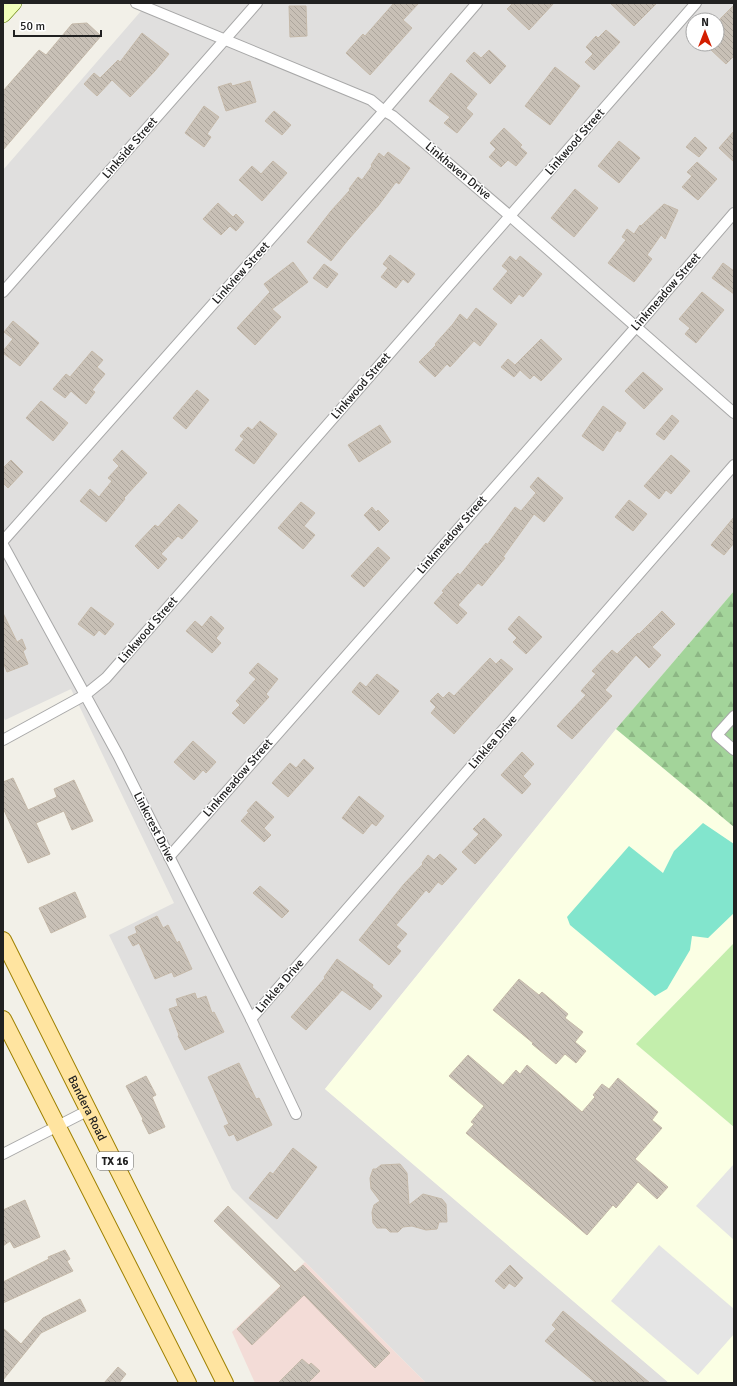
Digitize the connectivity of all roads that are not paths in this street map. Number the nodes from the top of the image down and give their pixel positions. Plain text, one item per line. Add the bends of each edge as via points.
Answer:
1 (14, 3) edge
2 (136, 3) edge
3 (257, 3) edge
4 (477, 3) edge
5 (696, 3) edge
6 (3, 15) edge
7 (225, 40) junction
8 (384, 111) junction
9 (734, 213) edge
10 (510, 216) junction
11 (3, 292) edge
12 (636, 327) junction
13 (734, 413) edge
14 (734, 465) edge
15 (3, 541) edge
16 (3, 545) edge
17 (85, 695) junction
18 (734, 716) edge
19 (3, 740) edge
20 (734, 750) edge
21 (169, 857) junction
22 (3, 940) edge
23 (3, 1019) edge
24 (251, 1019) junction
25 (89, 1110) junction
26 (296, 1114) dead end
27 (57, 1126) junction
28 (3, 1154) edge
29 (188, 1383) edge
30 (225, 1383) edge

1 - 6 main road
2 - 7 street, Linkhaven Drive
3 - 7 street, Linkside Street
4 - 8 street, Linkview Street
5 - 10 street, Linkwood Street
7 - 8 street, Linkhaven Drive via 371,100
7 - 11 street, Linkside Street
8 - 10 street, Linkhaven Drive
8 - 15 street, Linkview Street
9 - 12 street, Linkmeadow Street
10 - 12 street, Linkhaven Drive
10 - 17 street, Linkwood Street via 106,678
12 - 13 street, Linkhaven Drive
12 - 21 street, Linkmeadow Street
14 - 24 street, Linklea Drive
16 - 17 street, Linkcrest Drive
17 - 19 street, Linkwood Street
17 - 21 street, Linkcrest Drive
18 - 20 street via 717,735
21 - 24 street, Linkcrest Drive
22 - 25 main road, Bandera Road / TX 16
23 - 27 main road, TX 16
24 - 26 street, Linkcrest Drive
25 - 27 street
25 - 30 main road, Bandera Road / TX 16
27 - 28 street
27 - 29 main road, TX 16

